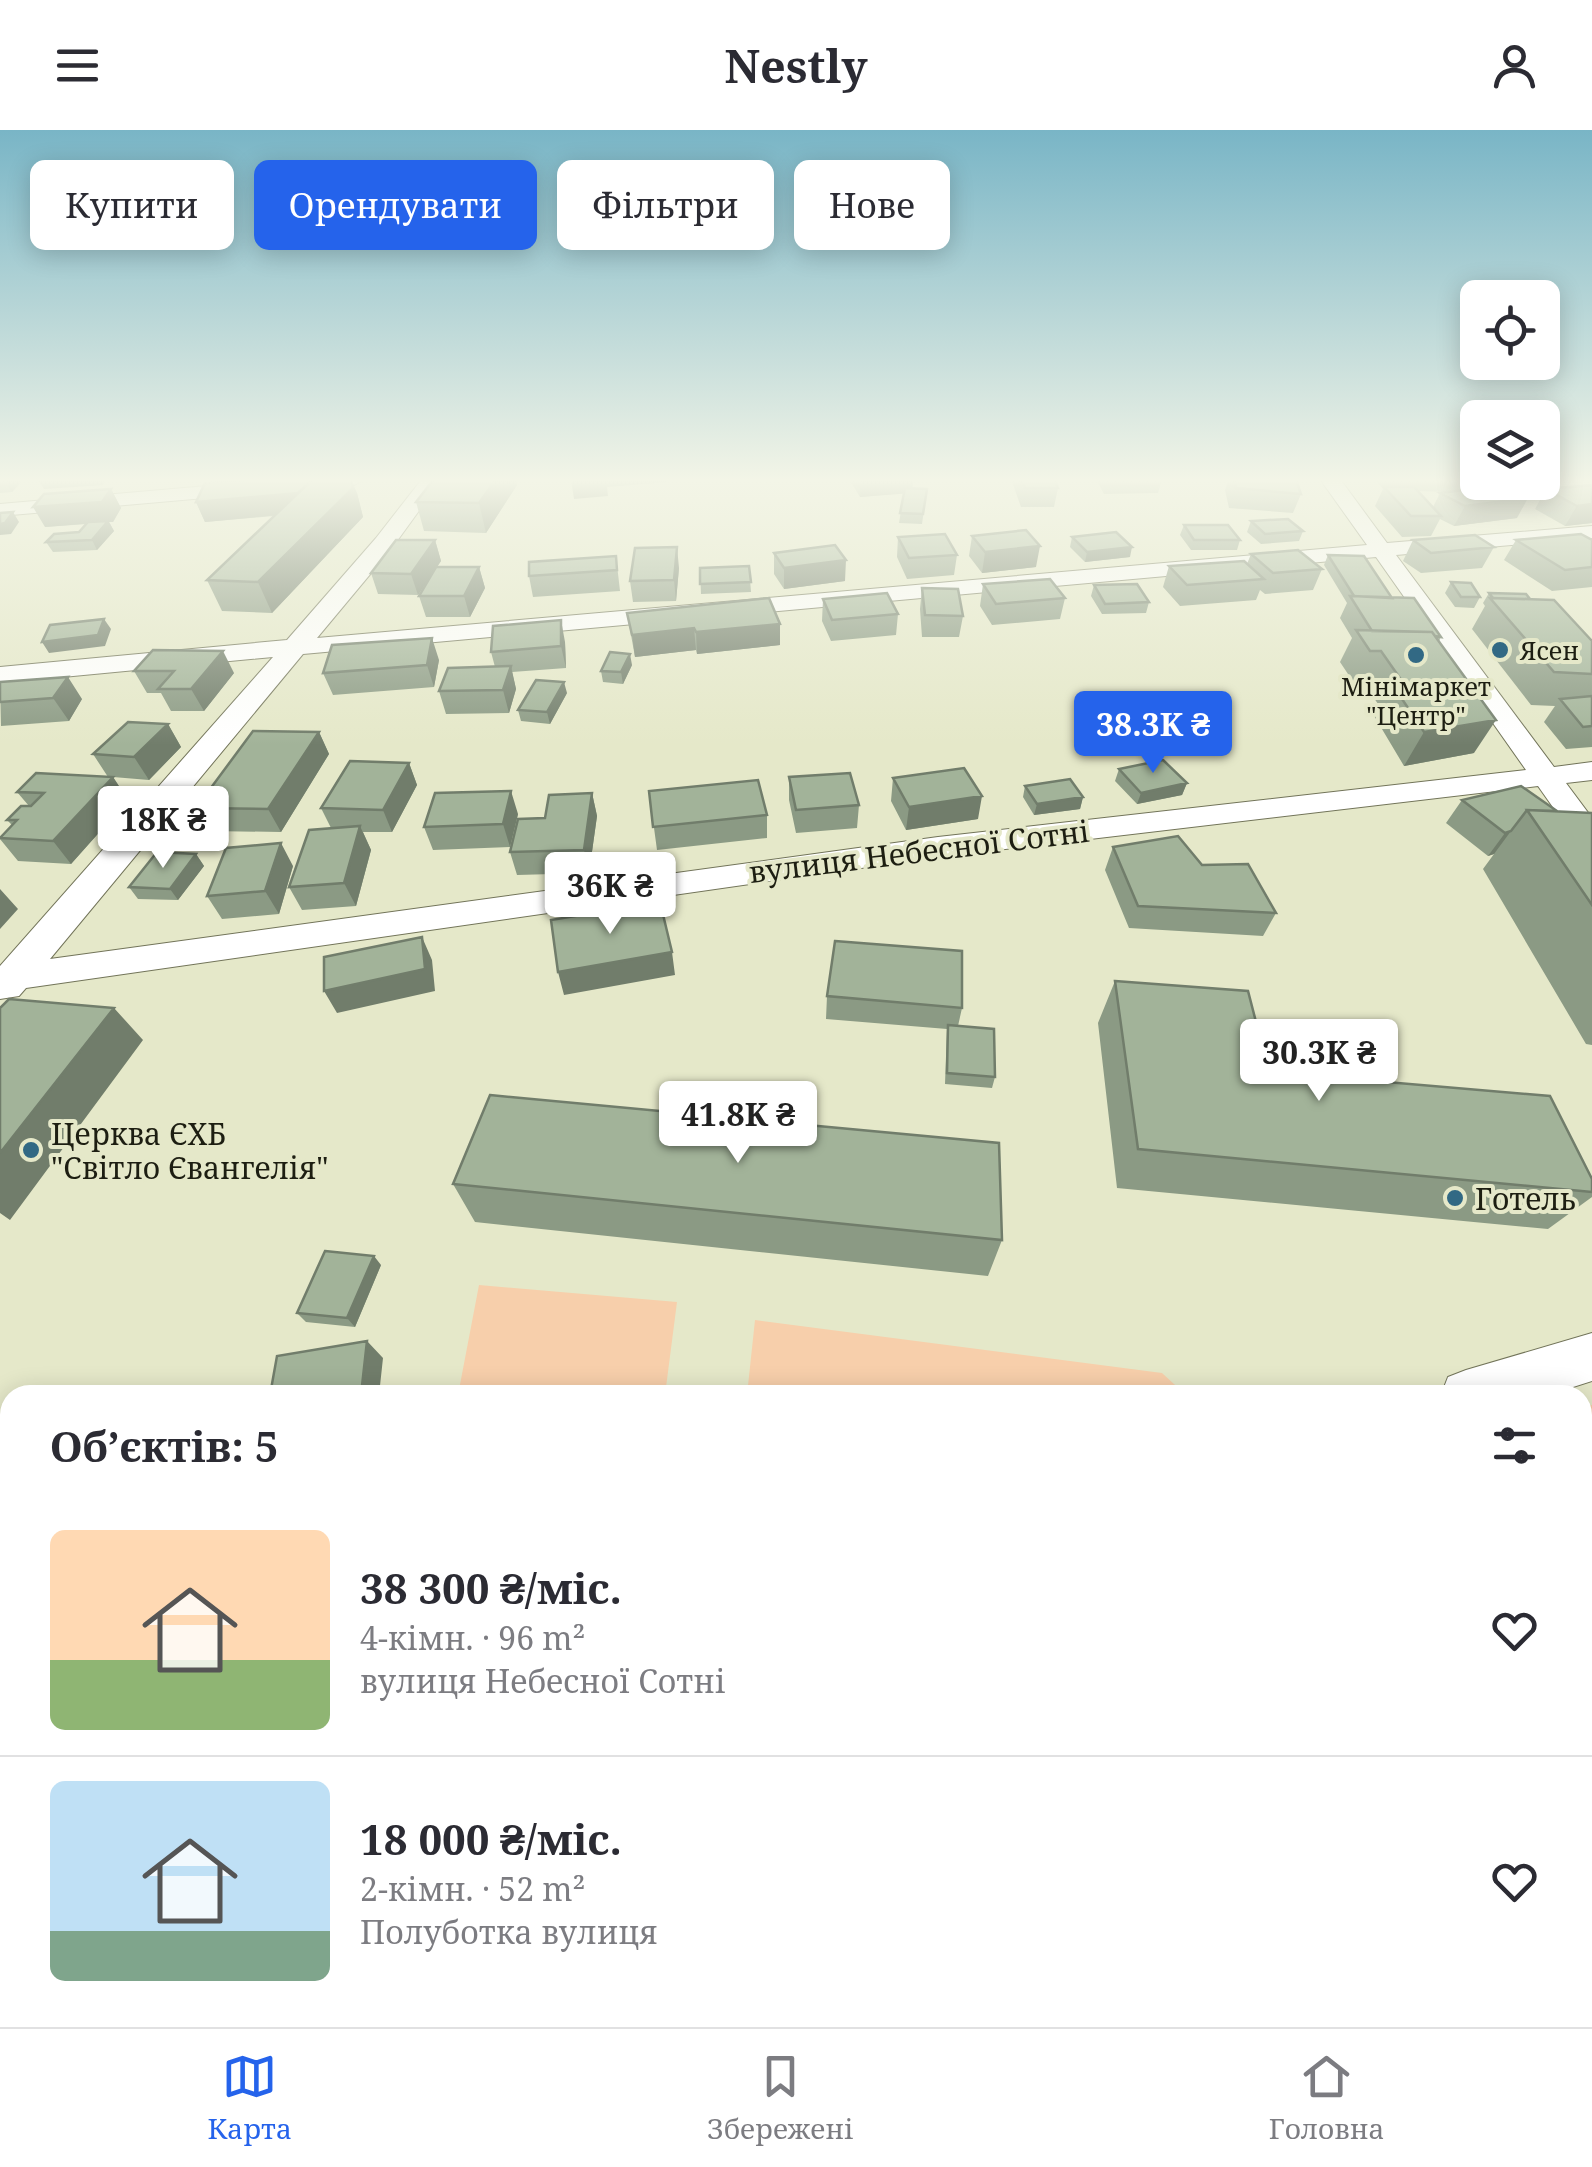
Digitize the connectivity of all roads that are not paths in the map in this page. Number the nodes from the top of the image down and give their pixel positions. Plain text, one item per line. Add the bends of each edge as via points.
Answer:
1 (363, 568) edge
2 (1198, 568) edge
3 (1402, 568) edge
4 (296, 647) junction
5 (0, 675) edge
6 (1567, 773) edge
7 (1592, 808) edge
8 (1592, 840) edge
9 (5, 984) edge
10 (1592, 1357) edge
11 (1499, 1385) edge

1 - 4 street
2 - 4 street
3 - 6 street
4 - 5 street
4 - 9 street
6 - 7 street
6 - 8 street
6 - 9 street, вулиця Небесної Сотні via 938,847
10 - 11 street

